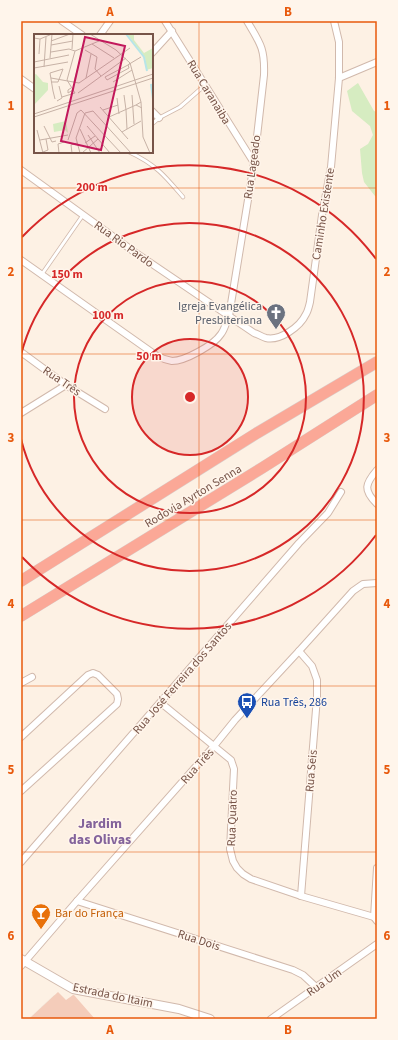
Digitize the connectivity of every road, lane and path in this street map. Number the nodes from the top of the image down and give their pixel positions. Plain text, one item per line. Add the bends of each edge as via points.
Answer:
1 (62, 21) edge
2 (110, 21) edge
3 (165, 21) edge
4 (247, 21) edge
5 (334, 21) edge
6 (172, 31) junction
7 (81, 34) edge
8 (101, 34) edge
9 (153, 52) edge
10 (377, 62) edge
11 (339, 78) junction
12 (21, 79) edge
13 (205, 85) junction
14 (34, 88) edge
15 (153, 112) edge
16 (159, 118) junction
17 (153, 123) edge
18 (131, 153) edge
19 (254, 163) junction
20 (21, 170) edge
21 (184, 197) dead end
22 (83, 214) junction
23 (21, 260) edge
24 (42, 274) junction
25 (229, 316) junction
26 (21, 352) edge
27 (377, 362) edge
28 (66, 385) junction
29 (377, 396) edge
30 (105, 409) dead end
31 (21, 413) edge
32 (377, 470) edge
33 (340, 492) dead end
34 (377, 504) edge
35 (21, 581) edge
36 (377, 583) edge
37 (21, 616) edge
38 (299, 651) junction
39 (32, 677) dead end
40 (21, 684) edge
41 (161, 703) junction
42 (21, 737) edge
43 (214, 746) junction
44 (21, 791) edge
45 (21, 862) edge
46 (377, 868) edge
47 (301, 896) junction
48 (77, 901) junction
49 (375, 919) edge
50 (377, 944) edge
51 (22, 962) edge
52 (316, 988) junction
53 (210, 1019) edge
54 (271, 1019) edge

1 - 7 street
2 - 8 street
3 - 6 street, Rua Caranaiba
4 - 19 street, Rua Lageado via 261,43 265,63
5 - 11 street, Caminho Existente via 339,42
6 - 9 street
6 - 13 street, Rua Caranaiba
10 - 11 street
11 - 25 street, Caminho Existente via 331,167 306,315 289,332 272,338 254,333
12 - 14 street
13 - 16 lane via 180,107
13 - 19 street, Rua Caranaiba
15 - 16 street
16 - 17 lane
18 - 21 lane via 161,172
19 - 25 street, Rua Lageado
20 - 22 street, Rua Rio Pardo
22 - 24 lane
22 - 25 street, Rua Rio Pardo
23 - 24 street, Rua Lageado
24 - 25 street, Rua Lageado via 157,356 166,359 185,358 209,346 221,334
26 - 28 street, Rua Três
27 - 35 highway, Rodovia Ayrton Senna via 257,433
28 - 30 street, Rua Três
28 - 31 street
29 - 37 highway, Rodovia Ayrton Senna
32 - 34 street via 367,485 368,492
33 - 41 street, Rua José Ferreira dos Santos via 328,513
36 - 38 street, Rua Três via 363,584 353,591
38 - 43 street, Rua Três
38 - 47 street, Rua Seis via 312,666 317,680
39 - 40 street
41 - 43 street, Rua Quatro
41 - 45 street, Rua José Ferreira dos Santos
42 - 44 street via 92,673 98,675 117,694 117,704
43 - 47 street, Rua Quatro via 231,760 234,770 230,849 237,868 251,879
43 - 48 street, Rua Três
46 - 49 street
47 - 49 street, Rua Quatro
48 - 51 street, Rua Três
48 - 52 street, Rua Dois via 293,970 303,975
50 - 52 street, Rua Um
51 - 53 street, Estrada do Itaim via 73,989 179,1009
52 - 54 street, Rua Um

